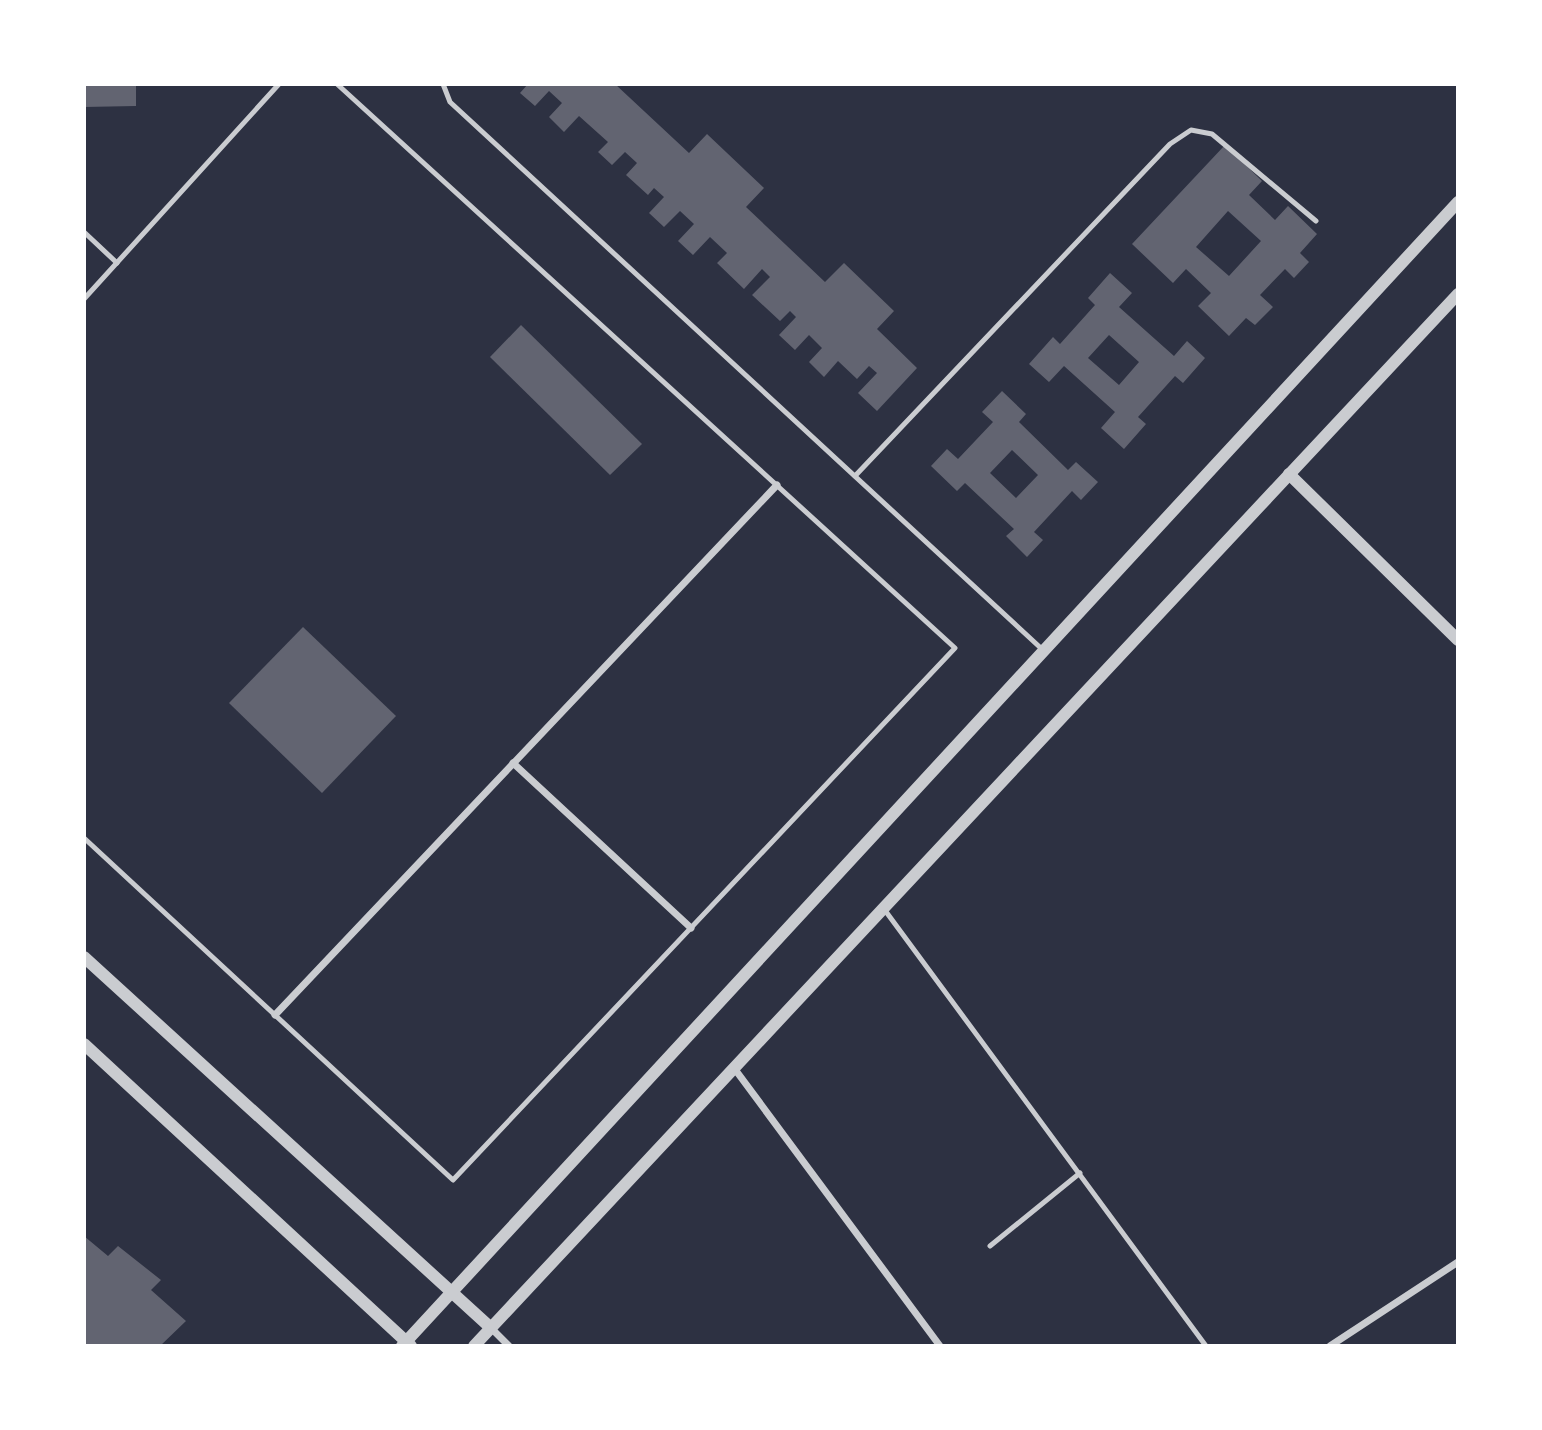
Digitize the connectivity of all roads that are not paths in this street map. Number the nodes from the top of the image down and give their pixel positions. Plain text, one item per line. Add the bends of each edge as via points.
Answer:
1 (279, 84) edge
2 (337, 84) edge
3 (443, 84) edge
4 (1458, 202) edge
5 (1317, 221) dead end
6 (84, 232) edge
7 (117, 263) junction
8 (1458, 294) edge
9 (84, 299) edge
10 (1289, 474) junction
11 (855, 477) junction
12 (777, 485) junction
13 (1458, 640) edge
14 (1044, 652) junction
15 (513, 763) junction
16 (84, 838) edge
17 (884, 909) junction
18 (691, 928) junction
19 (84, 957) edge
20 (275, 1015) junction
21 (84, 1044) edge
22 (734, 1068) junction
23 (1080, 1173) junction
24 (990, 1246) dead end
25 (1458, 1262) edge
26 (451, 1293) junction
27 (491, 1328) junction
28 (407, 1345) edge
29 (474, 1346) edge
30 (509, 1346) edge
31 (940, 1346) edge
32 (1206, 1346) edge
33 (1330, 1346) edge

1 - 7 lane
2 - 12 lane
3 - 11 lane via 450,102
4 - 14 street
5 - 11 lane via 1212,134 1191,130 1170,144
6 - 7 lane
7 - 9 lane
8 - 10 street
10 - 13 street
10 - 17 street
11 - 14 lane
12 - 15 street
12 - 18 lane via 956,648
14 - 26 street
15 - 18 street
15 - 20 street
16 - 20 lane
17 - 22 street
17 - 23 lane
18 - 20 lane via 453,1180
19 - 26 street
21 - 28 street
22 - 27 street
22 - 31 street
23 - 24 lane
23 - 32 lane
25 - 33 street
26 - 27 street
26 - 28 street
27 - 29 street
27 - 30 street

